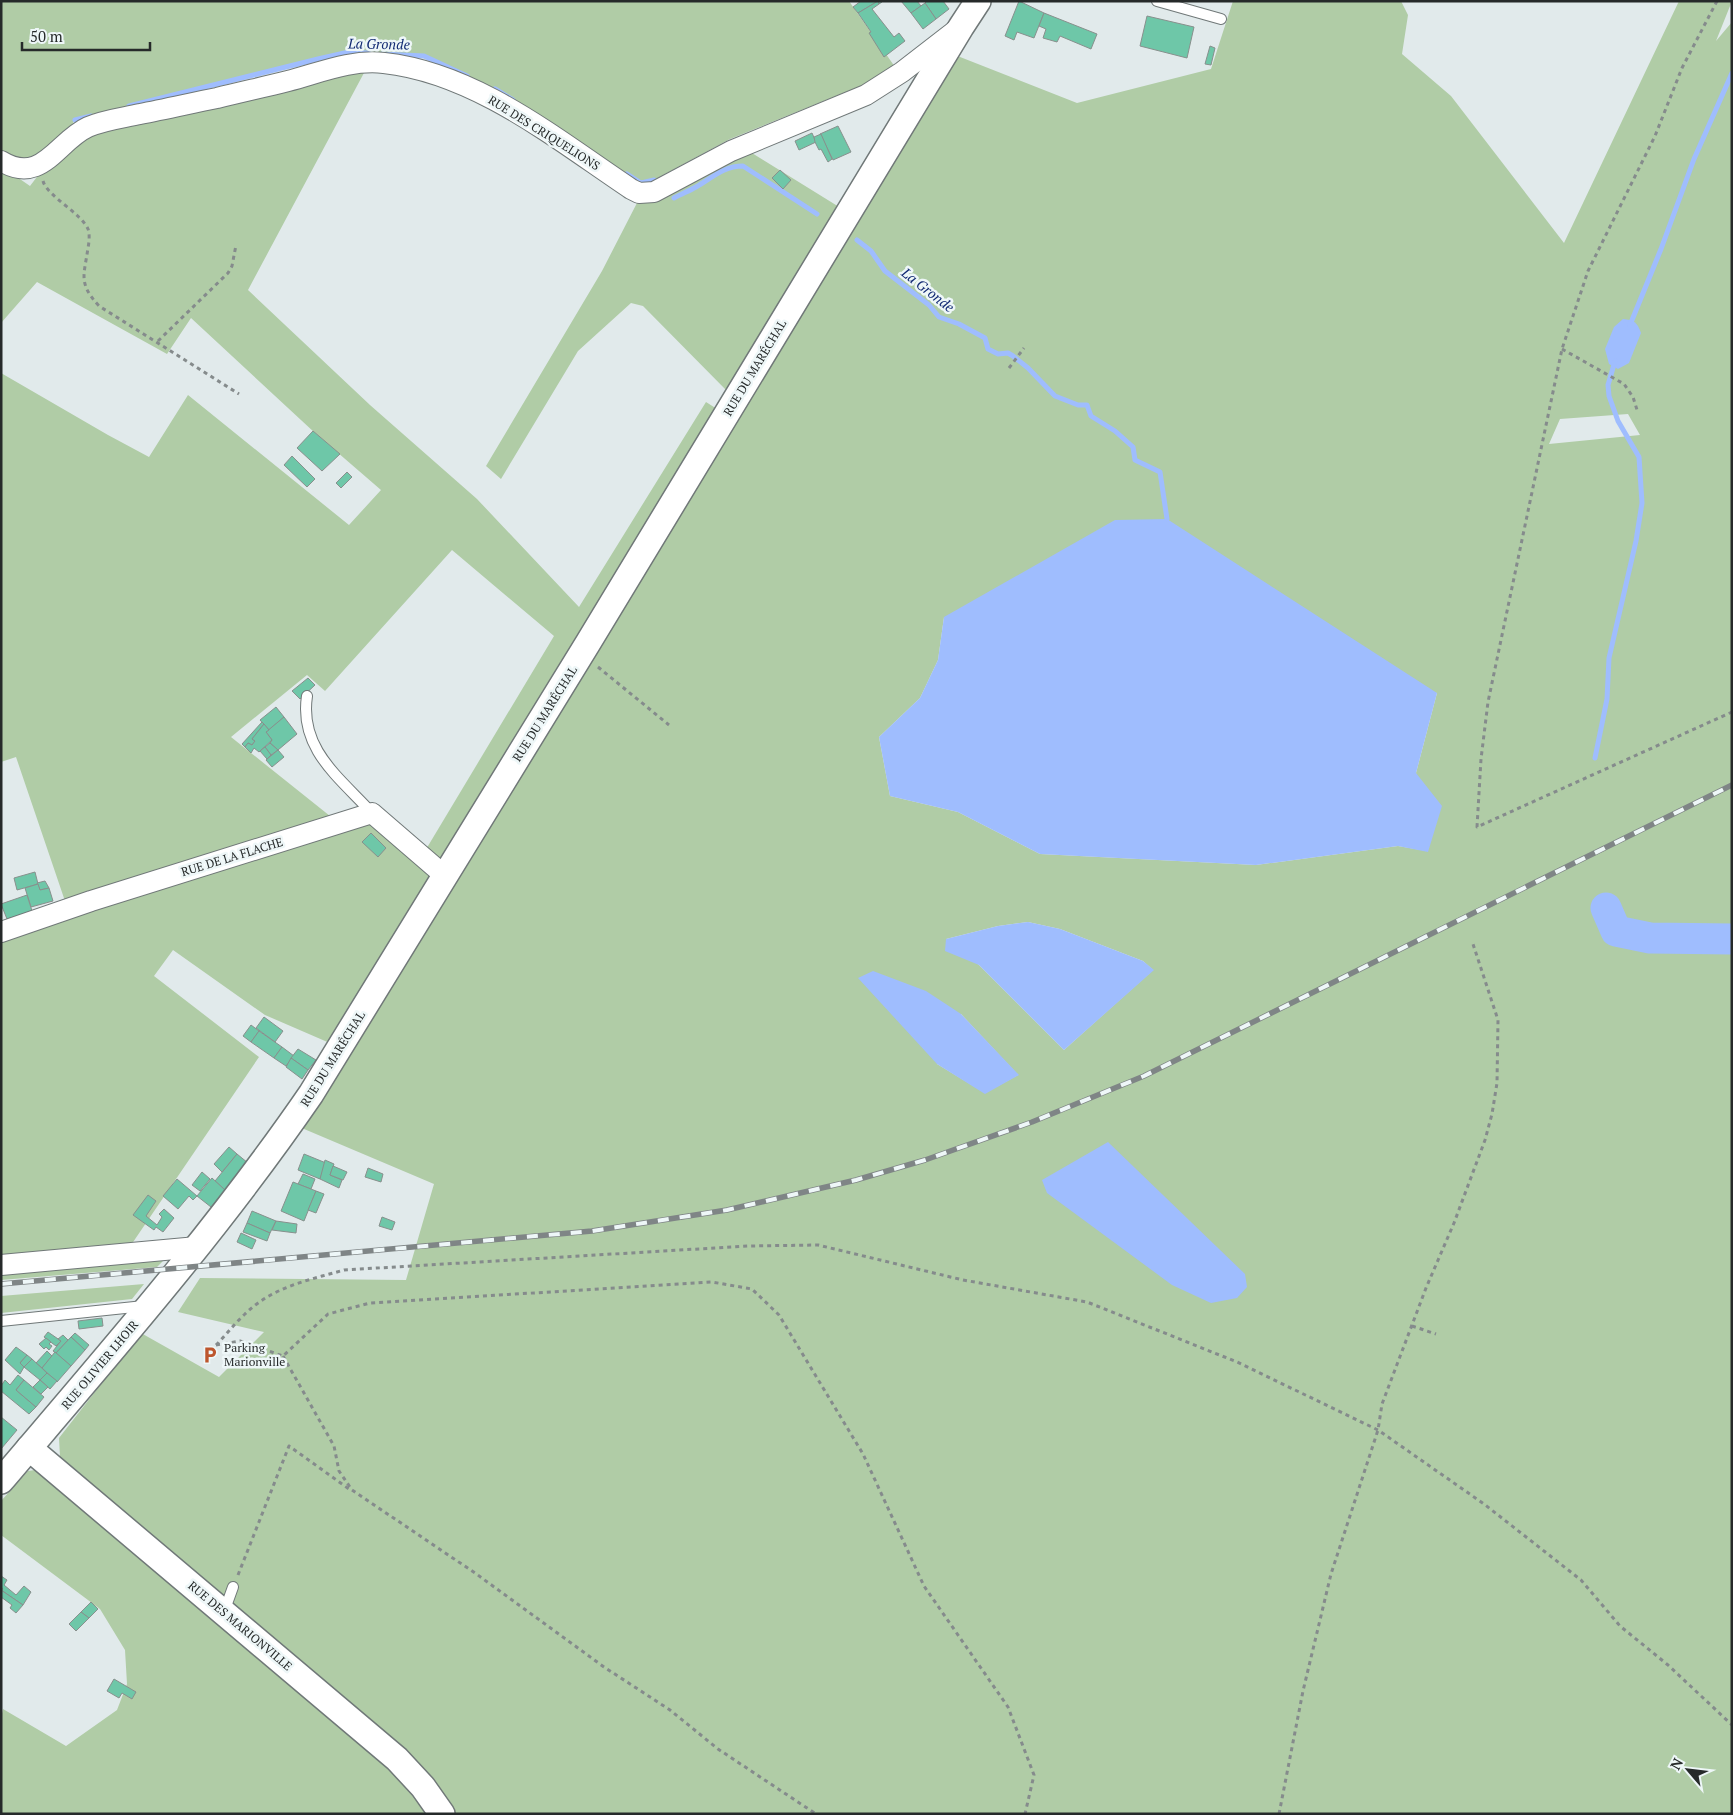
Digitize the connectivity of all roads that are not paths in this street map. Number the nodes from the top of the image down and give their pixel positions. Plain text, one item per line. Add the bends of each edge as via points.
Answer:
1 (978, 1) edge
2 (1157, 1) edge
3 (1221, 19) dead end
4 (961, 27) junction
5 (1, 161) edge
6 (307, 696) dead end
7 (372, 813) junction
8 (446, 876) junction
9 (1, 932) edge
10 (197, 1247) junction
11 (1, 1265) edge
12 (150, 1305) junction
13 (1, 1320) edge
14 (29, 1448) junction
15 (1, 1481) edge
16 (233, 1587) road end
17 (224, 1612) junction
18 (442, 1814) edge

1 - 4 street, RUE DU MARÉCHAL
2 - 3 lane
4 - 5 street, RUE DES CRIQUELIONS via 866,95 731,151 647,193 631,189 508,107 472,89 411,66 381,62 349,64 106,121 87,128 35,167 22,168
4 - 8 street, RUE DU MARÉCHAL
6 - 7 lane via 305,722 319,755
7 - 8 street
7 - 9 street, RUE DE LA FLACHE
8 - 10 street, RUE DU MARÉCHAL via 311,1094
10 - 11 street
10 - 12 street, RUE OLIVIER LHOIR
12 - 13 lane
12 - 14 street, RUE OLIVIER LHOIR
14 - 15 street, RUE OLIVIER LHOIR
14 - 17 street, RUE DES MARIONVILLE
16 - 17 lane
17 - 18 street, RUE DES MARIONVILLE via 404,1766

